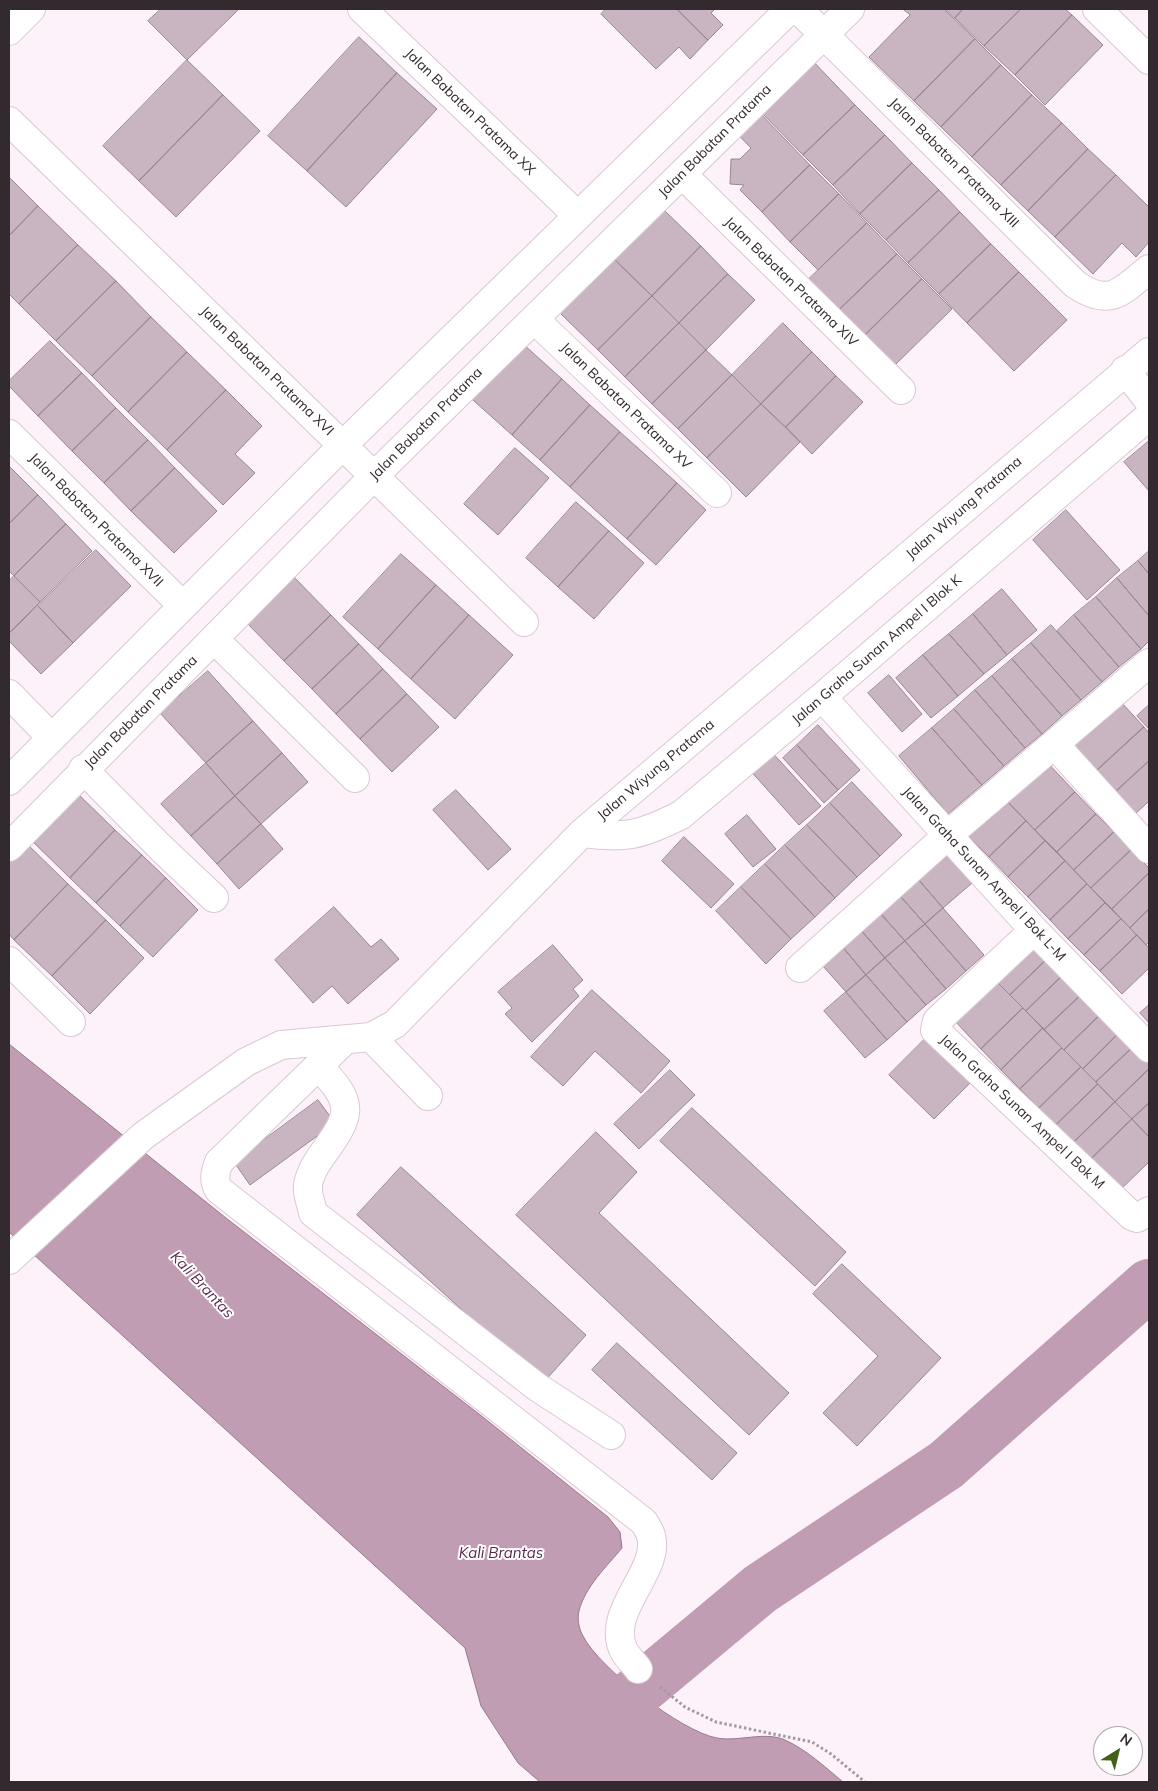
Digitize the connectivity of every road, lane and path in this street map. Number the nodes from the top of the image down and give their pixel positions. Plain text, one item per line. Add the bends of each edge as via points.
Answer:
1 (31, 9) edge
2 (362, 9) edge
3 (790, 9) edge
4 (798, 9) edge
5 (850, 9) edge
6 (1097, 9) edge
7 (9, 31) edge
8 (824, 33) junction
9 (1149, 60) edge
10 (9, 121) edge
11 (682, 174) junction
12 (577, 215) junction
13 (1149, 270) edge
14 (534, 318) junction
15 (1149, 352) edge
16 (1125, 370) junction
17 (901, 390) dead end
18 (1149, 401) edge
19 (1149, 416) edge
20 (9, 434) edge
21 (343, 445) junction
22 (375, 475) junction
23 (718, 493) dead end
24 (183, 606) junction
25 (524, 622) dead end
26 (214, 639) junction
27 (1149, 663) edge
28 (9, 694) edge
29 (822, 697) junction
30 (51, 737) junction
31 (1055, 745) junction
32 (83, 769) junction
33 (355, 778) dead end
34 (9, 781) edge
35 (582, 833) junction
36 (948, 835) junction
37 (9, 847) edge
38 (1149, 849) edge
39 (214, 898) dead end
40 (1034, 930) junction
41 (9, 961) edge
42 (800, 968) dead end
43 (71, 1022) dead end
44 (358, 1039) junction
45 (1149, 1048) edge
46 (318, 1066) junction
47 (428, 1096) dead end
48 (1149, 1211) edge
49 (9, 1260) edge
50 (405, 1285) junction
51 (378, 1315) junction
52 (537, 1387) junction
53 (515, 1422) junction
54 (611, 1435) dead end
55 (638, 1670) dead end
56 (685, 1707) dead end
57 (865, 1782) edge

1 - 7 street
2 - 12 street, Jalan Babatan Pratama XX
3 - 12 street
4 - 8 street, Jalan Babatan Pratama XIII
5 - 8 street, Jalan Babatan Pratama
6 - 9 street
8 - 11 street, Jalan Babatan Pratama
8 - 13 street, Jalan Babatan Pratama XIII via 1075,284 1096,296 1119,294
10 - 21 street, Jalan Babatan Pratama XVI
11 - 14 street, Jalan Babatan Pratama
11 - 17 street, Jalan Babatan Pratama XIV
12 - 21 street
14 - 22 street, Jalan Babatan Pratama
14 - 23 street, Jalan Babatan Pratama XV
15 - 16 street, Jalan Wiyung Pratama
16 - 18 street
16 - 35 street, Jalan Wiyung Pratama
19 - 29 street, Jalan Graha Sunan Ampel I Blok K
20 - 24 street, Jalan Babatan Pratama XVII
21 - 22 street, Jalan Babatan Pratama XVI
21 - 24 street
22 - 25 street, Jalan Babatan Pratama XVI
22 - 26 street, Jalan Babatan Pratama
24 - 30 street
26 - 32 street, Jalan Babatan Pratama
26 - 33 street
27 - 31 street
28 - 30 street
29 - 35 street, Jalan Graha Sunan Ampel I Blok K via 681,815 637,834 615,837
29 - 36 street, Jalan Graha Sunan Ampel I Bok L-M
30 - 34 street
31 - 36 street
31 - 38 street
32 - 37 street, Jalan Babatan Pratama
32 - 39 street
35 - 44 street, Jalan Wiyung Pratama via 396,1024
36 - 40 street, Jalan Graha Sunan Ampel I Bok L-M
36 - 42 street
40 - 45 street, Jalan Graha Sunan Ampel I Bok L-M
40 - 48 street, Jalan Graha Sunan Ampel I Bok M via 937,1021 935,1030 1132,1216 1137,1218
41 - 43 street
44 - 46 street
44 - 47 street
44 - 49 street, Jalan Wiyung Pratama via 281,1045 246,1062 143,1136
46 - 50 street via 339,1087 346,1103 343,1124 313,1169 308,1190 313,1213
46 - 51 street via 219,1162 216,1185
50 - 51 street
50 - 52 street
51 - 53 street
52 - 53 street
52 - 54 street
53 - 55 street via 644,1522 652,1536 652,1551 624,1612 621,1626 624,1650
56 - 57 path via 716,1722 812,1742

